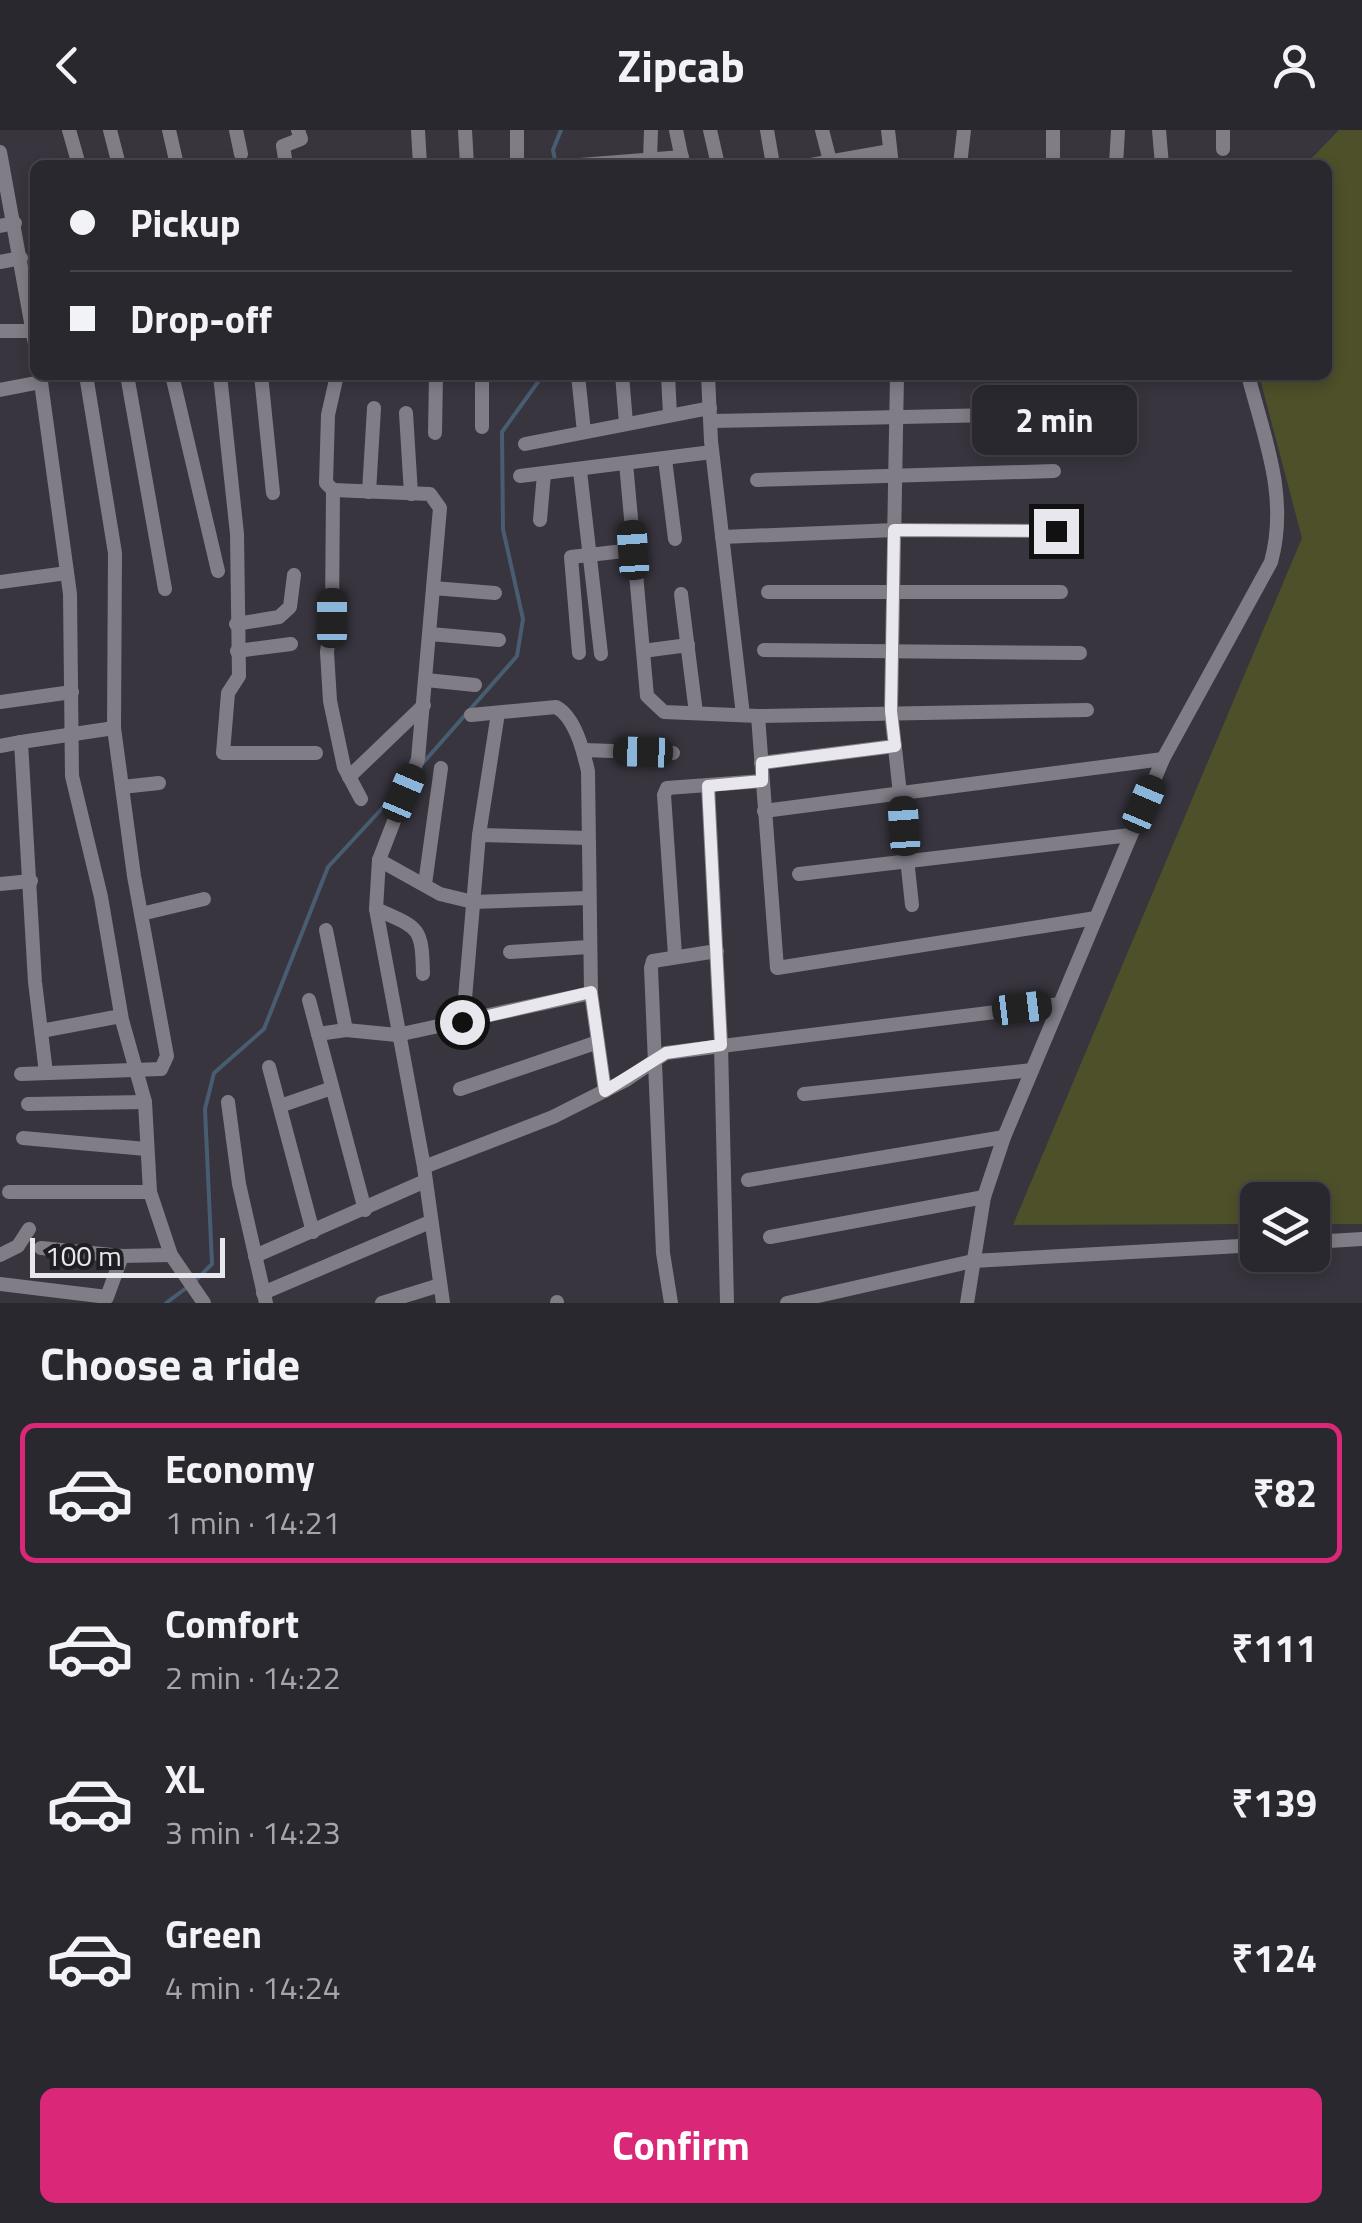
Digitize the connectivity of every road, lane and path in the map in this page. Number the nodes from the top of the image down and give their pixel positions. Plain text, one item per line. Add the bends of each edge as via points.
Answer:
1 (69, 130) edge
2 (110, 130) edge
3 (169, 130) edge
4 (236, 130) edge
5 (298, 130) edge
6 (418, 130) edge
7 (466, 130) edge
8 (516, 130) edge
9 (651, 130) edge
10 (676, 130) edge
11 (710, 130) edge
12 (767, 130) edge
13 (822, 130) edge
14 (888, 130) edge
15 (964, 130) edge
16 (1053, 130) edge
17 (1118, 130) edge
18 (1159, 130) edge
19 (1223, 130) edge
20 (1223, 149) dead end
21 (0, 152) edge
22 (241, 154) dead end
23 (891, 158) edge
24 (77, 160) edge
25 (117, 160) edge
26 (176, 160) edge
27 (285, 160) edge
28 (420, 160) edge
29 (468, 160) edge
30 (517, 160) edge
31 (644, 160) edge
32 (683, 160) edge
33 (717, 160) edge
34 (772, 160) edge
35 (830, 160) edge
36 (860, 160) edge
37 (961, 160) edge
38 (1053, 160) edge
39 (1116, 160) edge
40 (1162, 160) edge
41 (8, 224) edge
42 (21, 258) junction
43 (0, 262) edge
44 (30, 312) edge
45 (0, 331) edge
46 (30, 335) edge
47 (33, 380) edge
48 (40, 380) edge
49 (87, 380) edge
50 (128, 380) edge
51 (173, 380) edge
52 (221, 380) edge
53 (261, 380) edge
54 (336, 380) edge
55 (436, 380) edge
56 (482, 380) edge
57 (579, 380) edge
58 (622, 380) edge
59 (668, 380) edge
60 (708, 380) edge
61 (897, 380) edge
62 (1249, 380) edge
63 (0, 390) edge
64 (374, 408) dead end
65 (406, 413) dead end
66 (1042, 414) dead end
67 (670, 415) junction
68 (710, 415) junction
69 (898, 416) junction
70 (626, 424) junction
71 (482, 426) dead end
72 (584, 432) junction
73 (435, 433) dead end
74 (525, 444) dead end
75 (712, 452) junction
76 (664, 458) junction
77 (626, 463) junction
78 (580, 471) junction
79 (1054, 471) dead end
80 (544, 474) junction
81 (896, 475) junction
82 (520, 476) dead end
83 (757, 480) dead end
84 (333, 490) junction
85 (369, 492) junction
86 (273, 493) dead end
87 (411, 494) junction
88 (540, 520) dead end
89 (894, 530) junction
90 (1056, 531) dead end
91 (722, 537) junction
92 (675, 539) dead end
93 (633, 550) junction
94 (591, 555) junction
95 (218, 571) dead end
96 (67, 574) junction
97 (294, 575) dead end
98 (0, 582) edge
99 (433, 588) junction
100 (165, 589) dead end
101 (893, 590) junction
102 (495, 592) dead end
103 (768, 592) dead end
104 (1061, 592) dead end
105 (681, 594) dead end
106 (236, 624) junction
107 (430, 634) junction
108 (499, 640) dead end
109 (290, 644) dead end
110 (688, 645) junction
111 (764, 650) dead end
112 (237, 651) junction
113 (892, 651) junction
114 (643, 652) junction
115 (579, 653) dead end
116 (1080, 653) dead end
117 (601, 654) dead end
118 (426, 680) junction
119 (474, 684) dead end
120 (72, 692) junction
121 (0, 702) edge
122 (424, 705) junction
123 (1086, 710) dead end
124 (891, 711) junction
125 (498, 713) junction
126 (696, 713) junction
127 (470, 715) dead end
128 (751, 716) junction
129 (114, 728) junction
130 (71, 733) junction
131 (21, 742) junction
132 (0, 746) edge
133 (895, 746) junction
134 (583, 750) junction
135 (316, 752) dead end
136 (673, 753) dead end
137 (1163, 759) junction
138 (762, 763) junction
139 (440, 768) dead end
140 (349, 776) junction
141 (762, 781) junction
142 (159, 784) dead end
143 (708, 786) junction
144 (122, 787) junction
145 (901, 790) junction
146 (361, 799) dead end
147 (764, 811) junction
148 (479, 835) junction
149 (1130, 835) junction
150 (588, 838) junction
151 (379, 860) junction
152 (906, 862) junction
153 (799, 874) dead end
154 (31, 881) junction
155 (0, 884) edge
156 (424, 884) junction
157 (588, 898) junction
158 (204, 899) dead end
159 (473, 902) junction
160 (912, 905) dead end
161 (376, 909) junction
162 (141, 914) junction
163 (1096, 918) junction
164 (326, 930) dead end
165 (589, 947) junction
166 (717, 951) junction
167 (510, 952) dead end
168 (675, 955) junction
169 (423, 974) dead end
170 (591, 992) junction
171 (309, 1000) dead end
172 (1060, 1004) junction
173 (121, 1016) junction
174 (462, 1022) junction
175 (346, 1030) junction
176 (41, 1031) junction
177 (318, 1034) junction
178 (397, 1035) junction
179 (598, 1042) junction
180 (721, 1045) junction
181 (656, 1058) junction
182 (270, 1067) dead end
183 (1032, 1070) junction
184 (134, 1071) junction
185 (46, 1073) junction
186 (21, 1074) dead end
187 (332, 1088) junction
188 (460, 1089) dead end
189 (605, 1091) junction
190 (804, 1094) dead end
191 (145, 1102) junction
192 (228, 1102) dead end
193 (28, 1104) dead end
194 (280, 1106) junction
195 (1004, 1137) junction
196 (23, 1138) dead end
197 (146, 1149) junction
198 (424, 1175) junction
199 (748, 1180) dead end
200 (10, 1192) dead end
201 (150, 1192) junction
202 (984, 1196) junction
203 (365, 1210) junction
204 (430, 1222) junction
205 (29, 1229) dead end
206 (312, 1232) junction
207 (770, 1237) dead end
208 (1362, 1239) edge
209 (1330, 1241) edge
210 (1240, 1246) edge
211 (40, 1248) dead end
212 (0, 1255) edge
213 (172, 1255) junction
214 (122, 1256) junction
215 (255, 1256) junction
216 (974, 1261) junction
217 (0, 1284) edge
218 (440, 1285) junction
219 (32, 1296) edge
220 (264, 1298) edge
221 (204, 1303) edge
222 (382, 1303) edge
223 (443, 1303) edge
224 (671, 1303) edge
225 (727, 1303) edge
226 (786, 1303) edge
227 (966, 1303) edge

1 - 24 street
2 - 25 street
3 - 26 street
4 - 22 street
5 - 27 street via 300,139 283,146
6 - 28 street
7 - 29 street
8 - 30 street
9 - 31 street
10 - 32 street
11 - 33 street
12 - 34 street
13 - 35 street
14 - 23 street
15 - 37 street
16 - 38 street
17 - 39 street
18 - 40 street
19 - 20 street
21 - 41 street
23 - 36 street
41 - 42 street
42 - 43 street
42 - 44 street
45 - 46 street
47 - 63 street
48 - 96 street
49 - 129 street via 115,552
50 - 100 street
51 - 95 street
52 - 106 street via 237,534
53 - 86 street
54 - 84 street via 326,448 326,483
55 - 73 street
56 - 71 street
57 - 72 street
58 - 70 street
59 - 67 street
60 - 68 street
61 - 69 street
62 - 137 street via 1278,488 1275,548 1259,589
64 - 85 street
65 - 87 street
66 - 69 street
67 - 68 street
67 - 70 street
68 - 69 street
68 - 75 street
69 - 81 street
70 - 72 street
72 - 74 street
75 - 76 street
75 - 91 street
76 - 77 street
76 - 92 street
77 - 78 street
77 - 93 street
78 - 80 street
78 - 94 street
79 - 81 street
80 - 82 street
80 - 88 street
81 - 83 street
81 - 89 street
84 - 85 street
84 - 140 street via 328,673
85 - 87 street
87 - 99 street via 430,494 440,508
89 - 90 street
89 - 91 street
89 - 101 street
91 - 128 street
93 - 94 street
93 - 114 street
94 - 115 street via 570,557
94 - 117 street
96 - 98 street
96 - 120 street
97 - 106 street via 290,607 279,617
99 - 102 street
99 - 107 street
101 - 103 street
101 - 104 street
101 - 113 street
105 - 110 street
106 - 112 street
107 - 108 street
107 - 118 street
109 - 112 street
110 - 114 street
110 - 126 street
111 - 113 street
112 - 135 street via 223,754
113 - 116 street
113 - 124 street
114 - 126 street via 653,706
118 - 119 street
118 - 122 street
120 - 121 street
120 - 130 street
122 - 140 street
122 - 151 street via 418,760
123 - 124 street
124 - 128 street
124 - 133 street
125 - 127 street
125 - 134 street via 562,709
125 - 148 street
126 - 128 street
128 - 138 street
129 - 130 street
129 - 144 street
130 - 131 street
130 - 173 street via 72,776
131 - 132 street
131 - 154 street
133 - 138 street
133 - 145 street
134 - 136 street
134 - 150 street
137 - 145 street
137 - 149 street
138 - 141 street
139 - 156 street
140 - 146 street
141 - 143 street
141 - 147 street
142 - 144 street
143 - 166 street
143 - 168 street via 667,788 664,795
144 - 162 street
145 - 147 street
145 - 152 street
147 - 163 street via 777,968
148 - 150 street
148 - 159 street
149 - 152 street
149 - 163 street
150 - 157 street
151 - 156 street
151 - 161 street
152 - 153 street
152 - 160 street
154 - 155 street
154 - 176 street
156 - 159 street
157 - 159 street
157 - 165 street
158 - 162 street
159 - 174 street
161 - 169 street via 422,935
161 - 178 street
162 - 184 street via 167,1056 162,1069
163 - 172 street
164 - 175 street
165 - 167 street
165 - 170 street
166 - 168 street
166 - 180 street
168 - 181 street via 652,960
170 - 174 street
170 - 179 street
171 - 177 street
172 - 180 street
172 - 183 street
173 - 176 street
173 - 184 street
174 - 178 street
175 - 177 street
175 - 178 street
176 - 185 street
177 - 187 street
178 - 198 street
179 - 188 street
179 - 189 street
180 - 181 street
180 - 225 street
181 - 189 street
181 - 224 street
182 - 194 street
183 - 190 street
183 - 195 street
184 - 185 street
184 - 191 street
185 - 186 street
187 - 194 street
187 - 203 street
189 - 198 street
191 - 193 street
191 - 197 street
192 - 215 street
194 - 206 street
195 - 199 street
195 - 202 street
196 - 197 street
197 - 201 street
198 - 203 street
198 - 204 street
200 - 201 street
201 - 213 street
202 - 207 street
202 - 216 street
203 - 206 street
204 - 218 street
204 - 220 street
205 - 212 street via 18,1246
206 - 215 street
208 - 209 street
210 - 216 street
211 - 214 street
213 - 214 street
213 - 221 street
214 - 219 street via 107,1297
215 - 220 street
216 - 226 street
216 - 227 street
217 - 219 street
218 - 222 street
218 - 223 street

